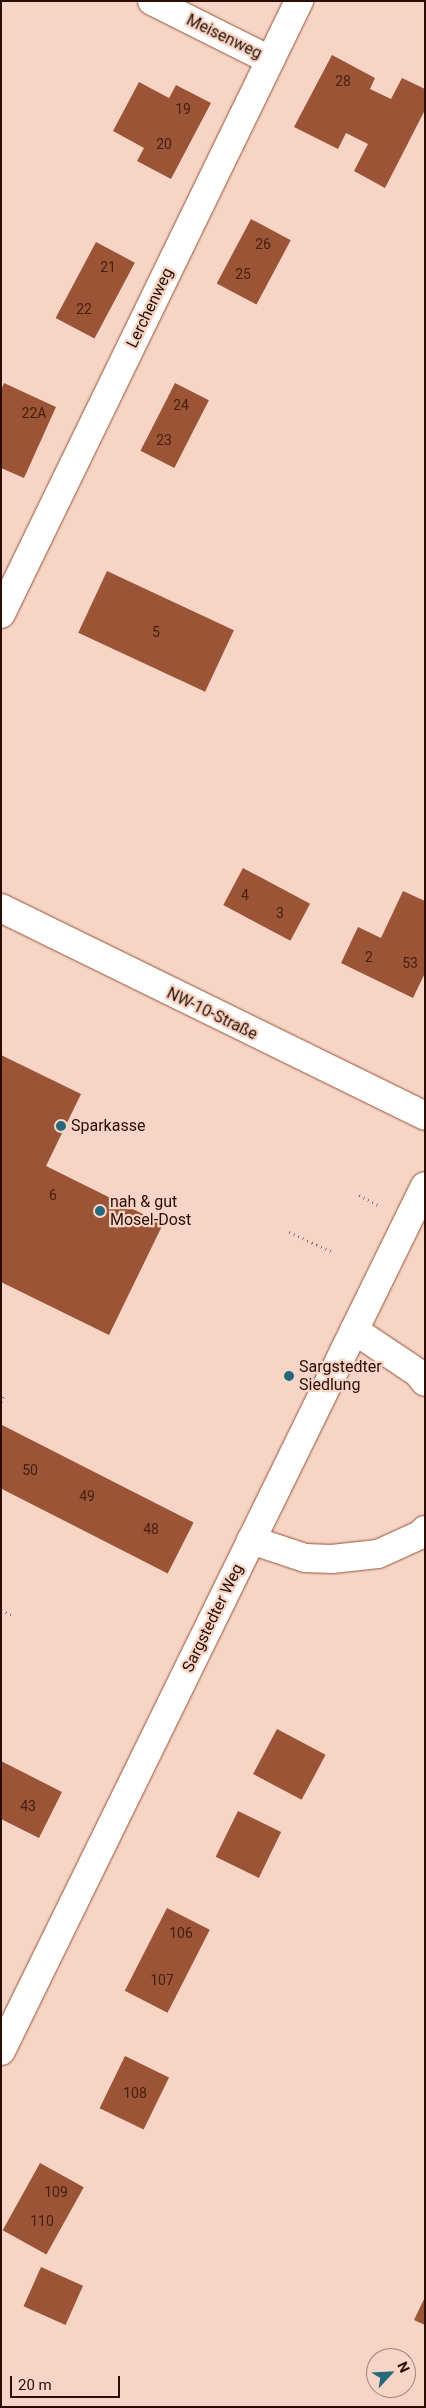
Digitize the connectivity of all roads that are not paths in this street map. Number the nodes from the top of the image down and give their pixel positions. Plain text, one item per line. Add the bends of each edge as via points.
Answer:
1 (152, 1) edge
2 (299, 1) edge
3 (270, 60) junction
4 (1, 614) edge
5 (1, 908) edge
6 (425, 1116) edge
7 (425, 1186) edge
8 (354, 1330) junction
9 (425, 1382) edge
10 (425, 1530) edge
11 (251, 1540) junction
12 (1, 2051) edge

1 - 3 street, Meisenweg
2 - 3 street, Lerchenweg
3 - 4 street, Lerchenweg
5 - 6 street, NW-10-Straße
7 - 8 street, Sargstedter Weg
8 - 9 street via 418,1373
8 - 11 street, Sargstedter Weg
10 - 11 street via 378,1554 332,1559 305,1558
11 - 12 street, Sargstedter Weg

